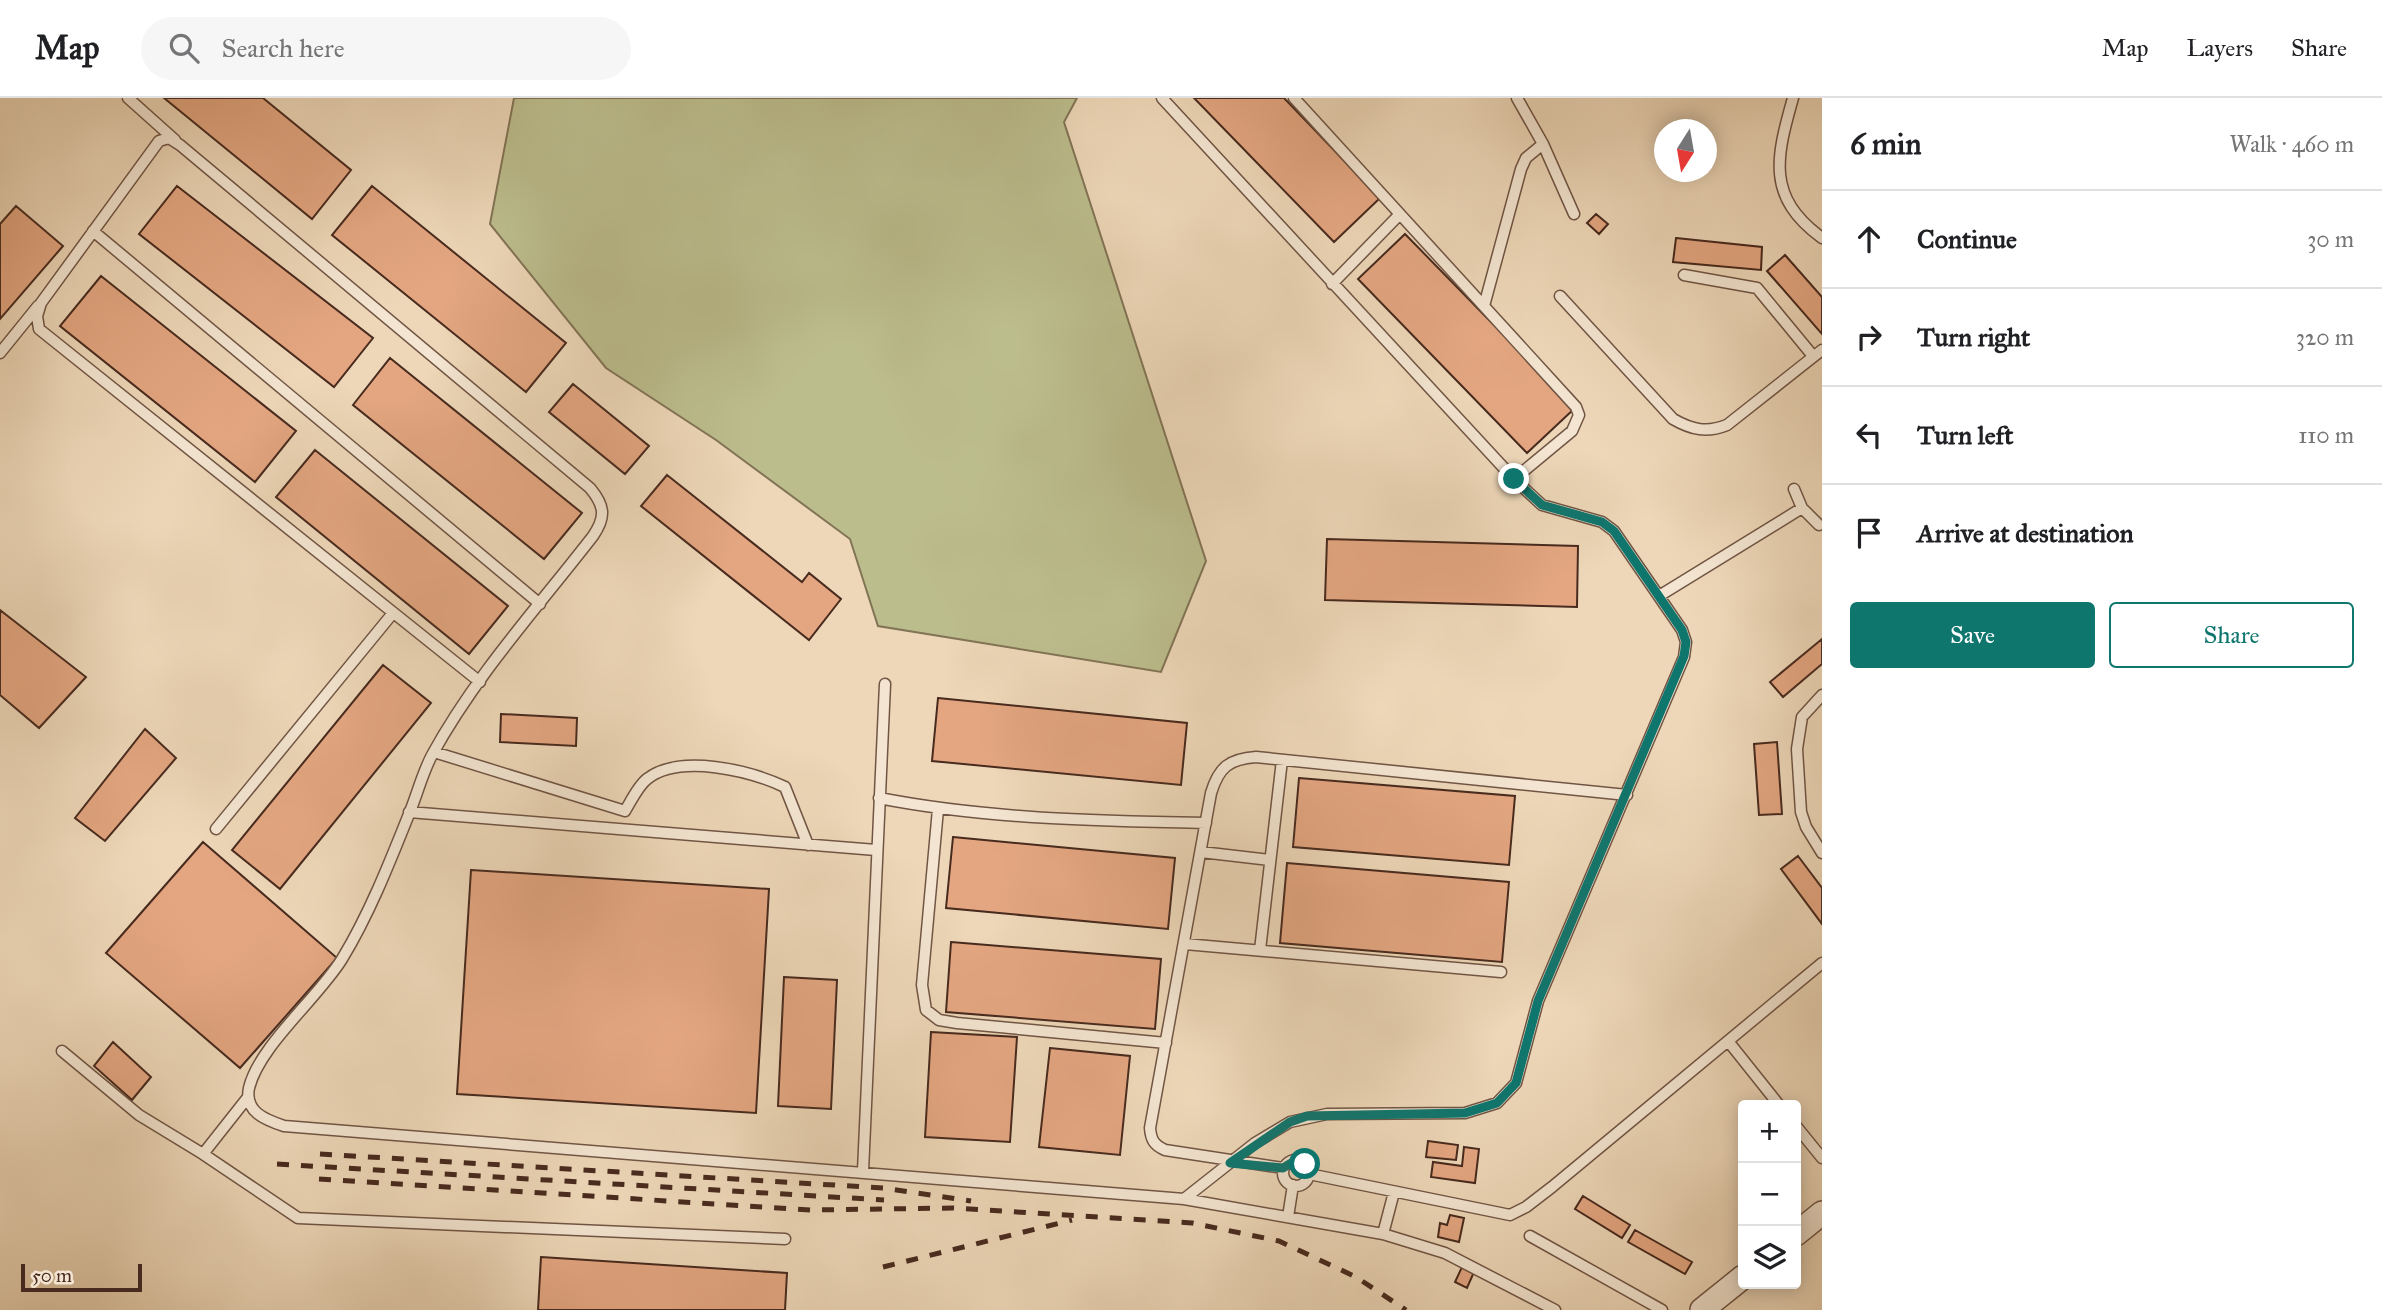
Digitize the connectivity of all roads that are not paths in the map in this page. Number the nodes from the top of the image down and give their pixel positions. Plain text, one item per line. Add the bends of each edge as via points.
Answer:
1 (128, 98) edge
2 (1163, 98) edge
3 (1294, 98) edge
4 (1517, 98) edge
5 (1793, 98) edge
6 (1543, 144) junction
7 (180, 145) junction
8 (1400, 214) junction
9 (1574, 214) dead end
10 (93, 231) junction
11 (1822, 238) edge
12 (1684, 275) dead end
13 (1332, 284) junction
14 (1560, 296) dead end
15 (41, 303) junction
16 (1484, 306) junction
17 (0, 353) edge
18 (1817, 353) edge
19 (1514, 479) junction
20 (1794, 489) dead end
21 (1802, 508) junction
22 (1819, 525) dead end
23 (1659, 596) junction
24 (540, 604) junction
25 (393, 613) junction
26 (480, 682) junction
27 (885, 684) dead end
28 (1822, 695) edge
29 (434, 752) junction
30 (1282, 760) junction
31 (1627, 795) junction
32 (879, 798) junction
33 (937, 809) junction
34 (409, 813) junction
35 (1206, 823) junction
36 (216, 829) dead end
37 (808, 845) junction
38 (876, 850) junction
39 (1201, 852) junction
40 (1822, 853) edge
41 (1270, 860) junction
42 (1185, 944) junction
43 (1260, 950) junction
44 (1822, 963) edge
45 (1501, 972) dead end
46 (1728, 1041) junction
47 (1166, 1043) junction
48 (62, 1051) dead end
49 (248, 1097) junction
50 (1775, 1100) edge
51 (1801, 1132) edge
52 (203, 1154) junction
53 (1822, 1158) edge
54 (1230, 1163) junction
55 (1283, 1168) junction
56 (863, 1171) junction
57 (1309, 1174) junction
58 (1293, 1185) junction
59 (1394, 1192) junction
60 (1184, 1199) junction
61 (1822, 1213) edge
62 (1288, 1217) junction
63 (1801, 1230) edge
64 (1383, 1234) junction
65 (1530, 1236) dead end
66 (785, 1239) dead end
67 (1738, 1281) edge
68 (1553, 1309) edge
69 (1662, 1310) edge
70 (1702, 1310) edge

1 - 7 lane
2 - 13 lane
3 - 8 lane
4 - 6 lane
5 - 11 lane via 1781,153 1783,195 1802,223
6 - 9 lane
6 - 16 lane via 1526,158 1521,169
7 - 10 lane via 169,138 159,141
7 - 24 lane via 590,488 604,513 601,524
8 - 13 lane
8 - 16 lane
10 - 15 lane
10 - 24 lane
12 - 18 lane via 1757,288
13 - 19 lane
14 - 18 lane via 1673,419 1694,429 1715,430 1727,425
15 - 17 lane
15 - 25 lane via 39,329 51,341
16 - 19 lane via 1579,415 1572,431
19 - 23 lane via 1542,505 1602,522 1614,531
20 - 21 lane
21 - 22 lane
21 - 23 lane
23 - 31 lane via 1682,630 1684,656
24 - 26 lane
25 - 26 lane
25 - 36 lane
26 - 29 lane
27 - 32 lane
28 - 40 lane via 1802,717 1797,749 1801,811
29 - 34 lane
29 - 37 lane via 625,811 645,780 659,771 715,766 759,775 785,787
30 - 31 lane
30 - 35 lane via 1236,758 1223,766 1213,785
30 - 41 lane
31 - 54 lane via 1538,1001 1516,1083 1497,1103 1465,1113 1307,1116 1290,1122
32 - 33 lane
32 - 38 lane
33 - 35 lane via 1084,821
33 - 47 lane via 922,985 926,1010 939,1020 957,1023
34 - 37 lane
34 - 49 lane via 342,959 271,1048
35 - 39 lane
37 - 38 lane
38 - 56 lane
39 - 41 lane
39 - 42 lane
41 - 43 lane
42 - 43 lane
42 - 47 lane
43 - 45 lane
44 - 46 lane
46 - 50 lane
46 - 59 lane via 1552,1187 1510,1215
47 - 54 lane via 1151,1139 1165,1150
48 - 52 lane via 139,1115
49 - 52 lane
49 - 56 lane via 254,1112 284,1126
51 - 53 lane
52 - 66 lane via 298,1218
54 - 55 lane
54 - 60 lane
55 - 57 lane via 1291,1161 1301,1161
55 - 58 lane via 1284,1179
56 - 60 lane
57 - 58 lane via 1303,1183
57 - 59 lane
58 - 62 lane
59 - 64 lane
60 - 62 lane
61 - 63 street
62 - 64 lane
64 - 68 lane via 1446,1253
65 - 69 lane
67 - 70 street

